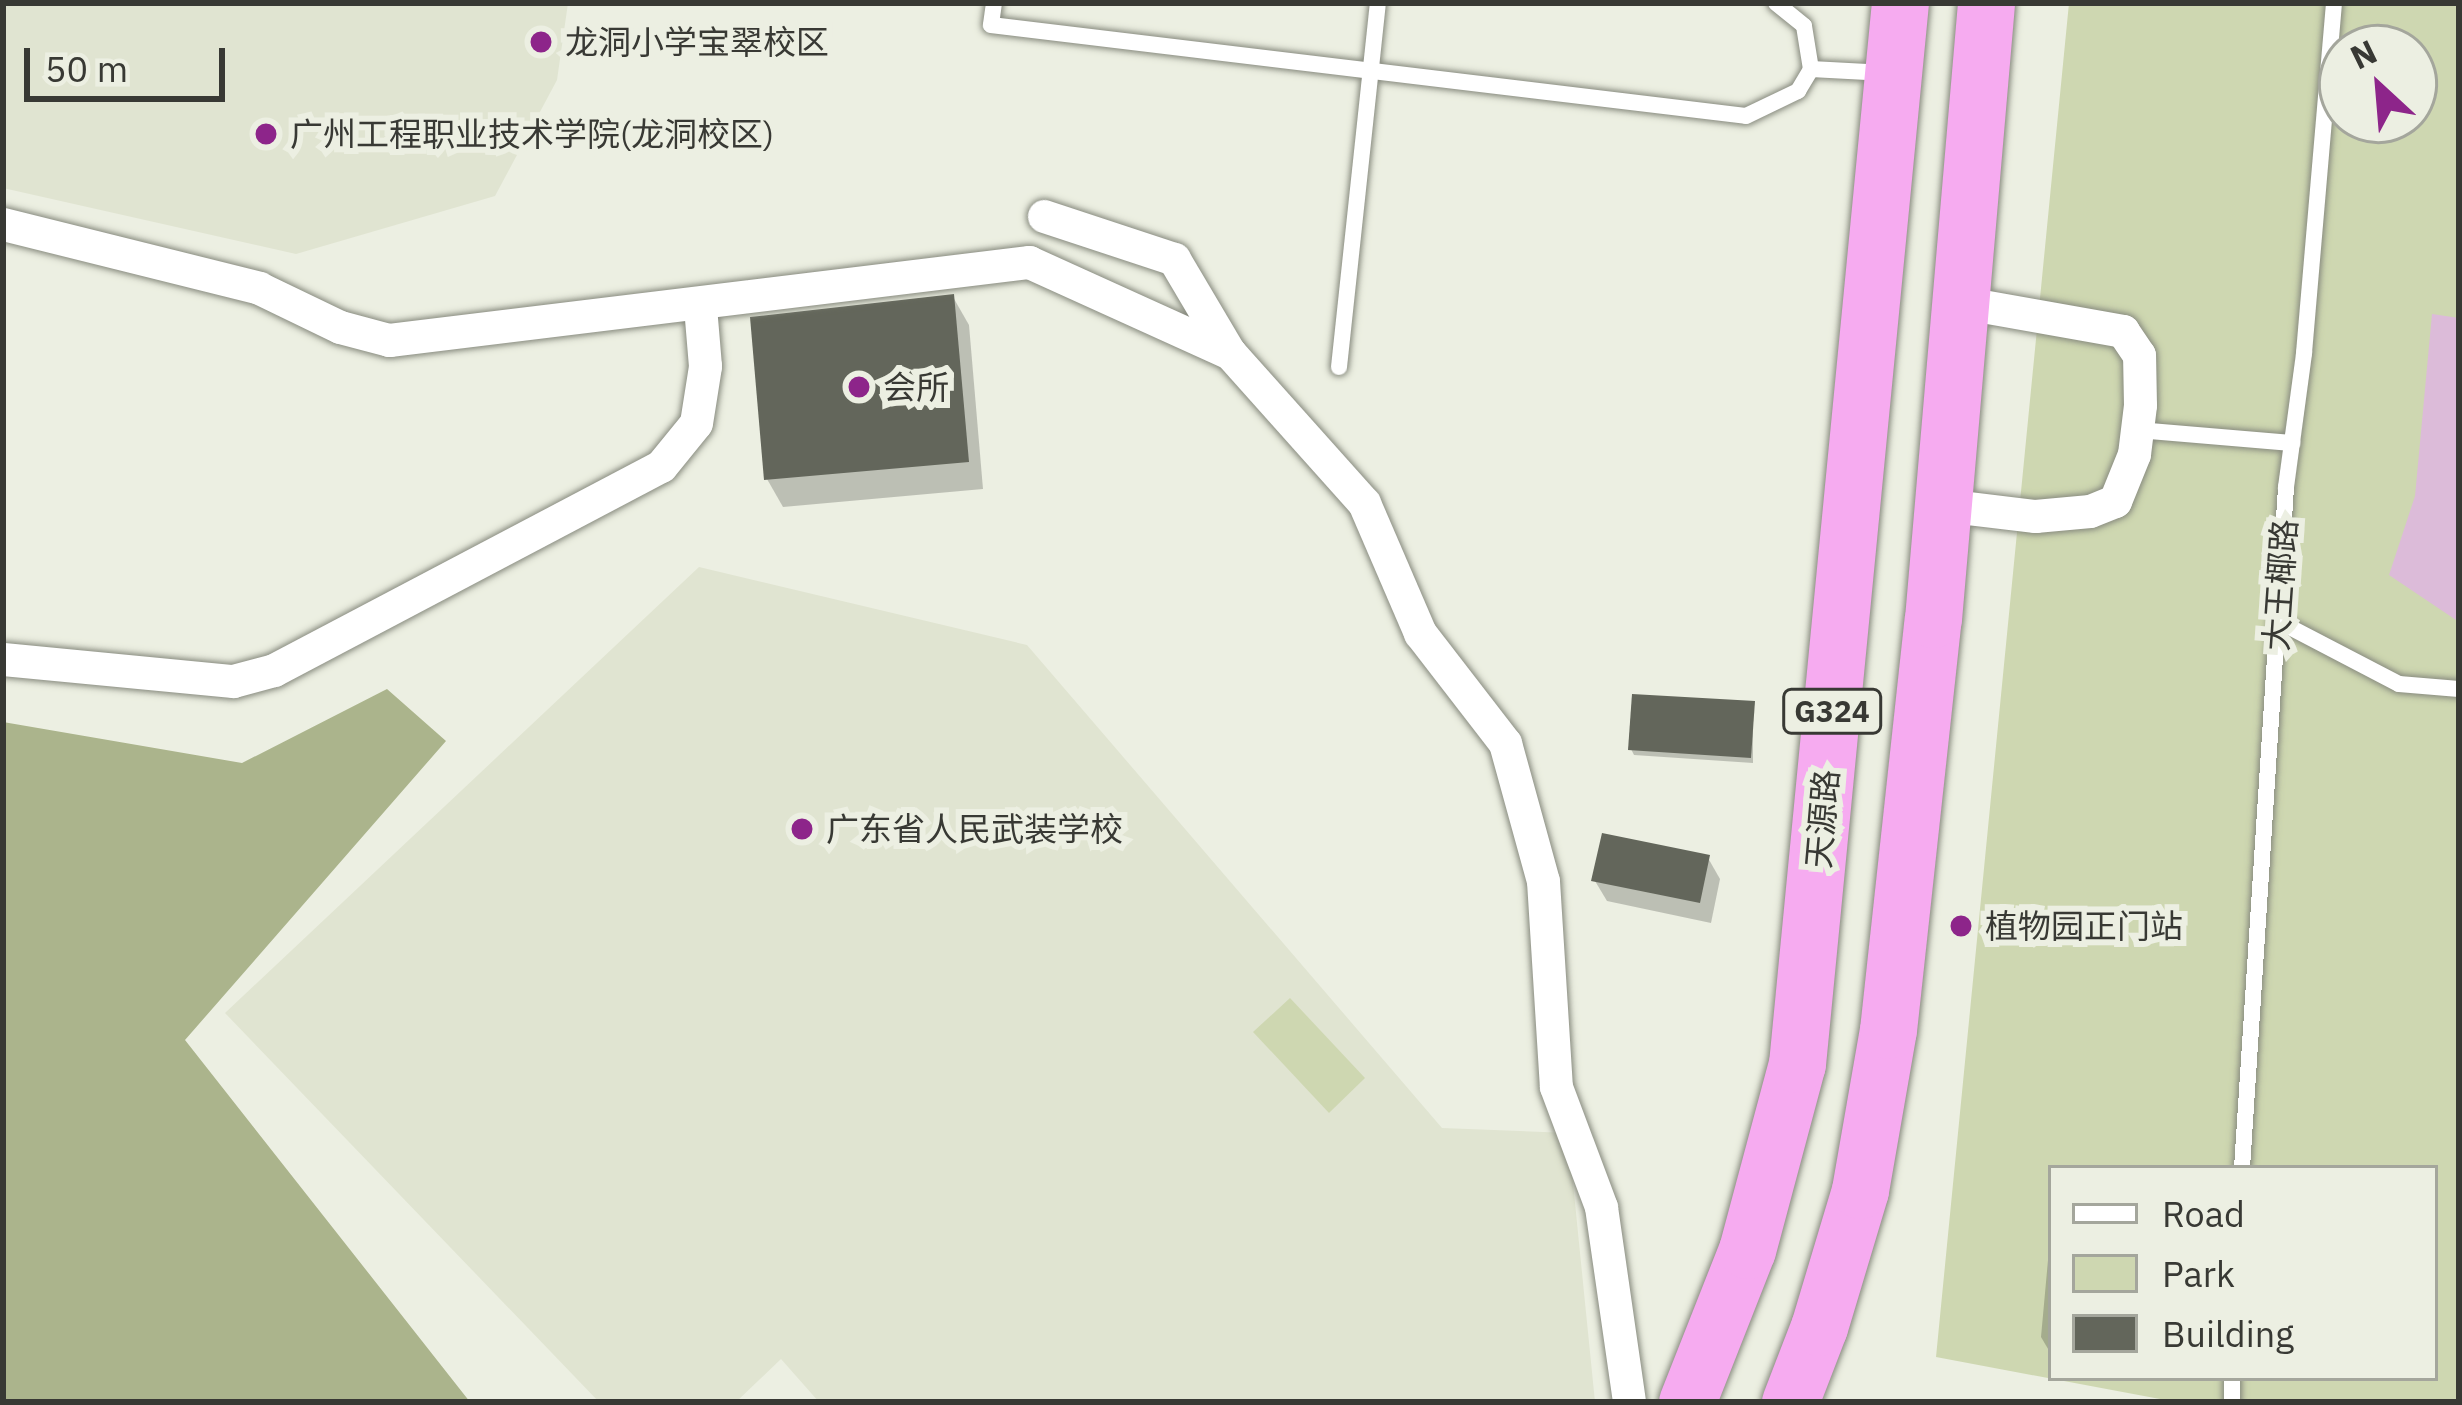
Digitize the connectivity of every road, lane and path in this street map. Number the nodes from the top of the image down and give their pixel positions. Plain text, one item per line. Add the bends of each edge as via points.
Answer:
1 (994, 3) edge
2 (1378, 3) edge
3 (1776, 3) edge
4 (1900, 3) edge
5 (1986, 3) edge
6 (2334, 3) edge
7 (1371, 68) junction
8 (1811, 69) junction
9 (1893, 73) junction
10 (1044, 216) dead end
11 (3, 224) edge
12 (1960, 302) junction
13 (700, 307) dead end
14 (1230, 353) junction
15 (1340, 368) dead end
16 (2137, 430) junction
17 (2292, 443) junction
18 (1942, 506) junction
19 (2278, 621) junction
20 (3, 659) edge
21 (2459, 688) edge
22 (2242, 1165) edge
23 (1629, 1402) edge
24 (1687, 1402) edge
25 (1790, 1402) edge

1 - 7 lane via 991,25
2 - 7 lane
3 - 8 lane via 1804,26
4 - 9 highway, 天源路 / G324
5 - 12 highway, G324
6 - 17 lane, 大王椰路
7 - 8 lane via 1746,116 1798,91
7 - 15 lane
8 - 9 lane
9 - 24 highway, 天源路 / G324 via 1797,1064 1748,1250
10 - 14 street via 1174,259
11 - 14 street via 259,288 389,340 1029,262
12 - 16 street via 2123,331 2139,355
12 - 18 highway, G324
13 - 20 street via 705,366 696,423 661,466 274,670 233,681
14 - 23 street via 1364,503 1420,633 1505,742 1543,881 1556,1087 1601,1207
16 - 17 lane
16 - 18 street via 2126,484 2115,501 2090,511 2036,516
17 - 19 lane, 大王椰路
18 - 25 highway, G324 via 1875,1120 1837,1269
19 - 21 lane via 2399,684
19 - 22 lane, 大王椰路

